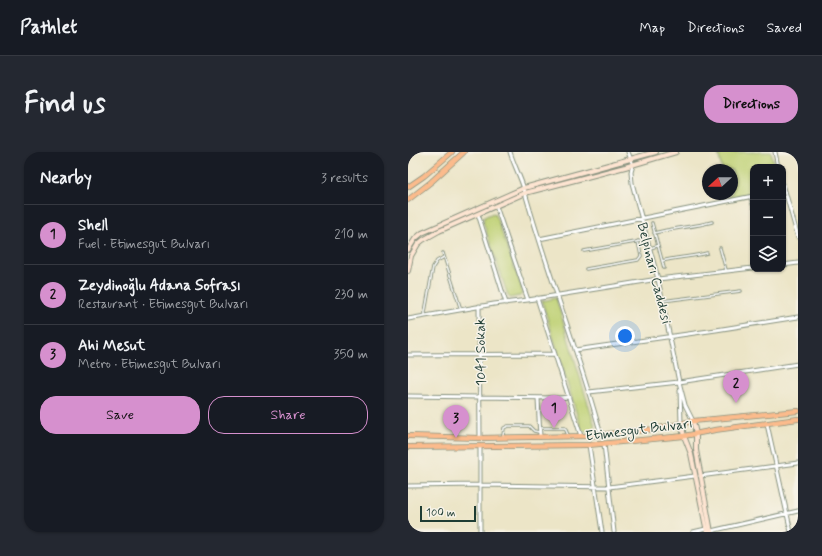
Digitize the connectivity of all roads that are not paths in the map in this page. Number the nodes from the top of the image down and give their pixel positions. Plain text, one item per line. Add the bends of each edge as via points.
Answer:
1 (452, 152) edge
2 (464, 152) edge
3 (510, 152) edge
4 (628, 152) edge
5 (656, 152) edge
6 (676, 152) edge
7 (775, 152) edge
8 (631, 158) junction
9 (777, 164) edge
10 (633, 165) junction
11 (408, 187) edge
12 (524, 190) junction
13 (750, 196) edge
14 (786, 197) edge
15 (408, 200) edge
16 (496, 206) junction
17 (478, 214) junction
18 (642, 219) junction
19 (712, 222) dead end
20 (652, 224) dead end
21 (654, 233) junction
22 (798, 237) edge
23 (540, 239) junction
24 (647, 240) junction
25 (638, 242) junction
26 (658, 246) junction
27 (650, 248) junction
28 (720, 248) dead end
29 (408, 250) edge
30 (584, 251) dead end
31 (443, 253) dead end
32 (707, 253) dead end
33 (444, 257) junction
34 (662, 261) junction
35 (798, 263) edge
36 (786, 264) edge
37 (664, 268) dead end
38 (750, 268) edge
39 (586, 269) dead end
40 (408, 271) edge
41 (727, 272) junction
42 (658, 279) junction
43 (741, 291) dead end
44 (556, 295) junction
45 (537, 298) junction
46 (528, 300) junction
47 (662, 301) junction
48 (506, 303) junction
49 (479, 306) junction
50 (461, 310) junction
51 (426, 316) junction
52 (798, 317) edge
53 (408, 319) edge
54 (670, 337) junction
55 (574, 350) junction
56 (479, 354) junction
57 (555, 354) junction
58 (408, 355) edge
59 (798, 364) edge
60 (679, 382) junction
61 (589, 392) junction
62 (408, 396) edge
63 (569, 397) junction
64 (480, 398) junction
65 (538, 398) junction
66 (798, 411) edge
67 (798, 420) edge
68 (693, 421) junction
69 (681, 423) junction
70 (766, 424) junction
71 (540, 432) junction
72 (696, 434) junction
73 (601, 435) junction
74 (408, 436) edge
75 (581, 436) junction
76 (684, 436) junction
77 (568, 437) junction
78 (480, 438) junction
79 (502, 438) junction
80 (604, 444) junction
81 (589, 445) junction
82 (480, 446) junction
83 (408, 447) edge
84 (798, 462) edge
85 (775, 466) junction
86 (695, 476) junction
87 (700, 476) junction
88 (479, 485) junction
89 (408, 486) edge
90 (595, 486) junction
91 (610, 487) junction
92 (798, 511) edge
93 (786, 513) junction
94 (709, 531) edge
95 (480, 532) edge
96 (602, 532) edge
97 (614, 532) edge
98 (693, 532) edge
99 (791, 532) edge

1 - 11 main road
2 - 15 main road
3 - 12 street
4 - 8 street, Belpınarı Caddesi
5 - 8 main road
6 - 10 main road
7 - 9 street
8 - 10 street, Belpınarı Caddesi
8 - 12 main road
10 - 12 main road
10 - 18 street, Belpınarı Caddesi via 632,183
12 - 16 main road
12 - 23 street
12 - 29 main road via 422,233 415,238
13 - 18 street
14 - 22 street
16 - 17 main road
16 - 46 street
17 - 40 main road via 423,240 411,256
17 - 48 street
18 - 23 street
18 - 24 street, Belpınarı Caddesi
19 - 21 lane
20 - 21 lane
21 - 26 lane
23 - 44 street
24 - 25 lane
24 - 27 street, Belpınarı Caddesi
25 - 30 lane
25 - 39 lane via 641,256 638,260
26 - 27 lane
26 - 34 lane
27 - 42 street, Belpınarı Caddesi
28 - 41 lane
31 - 33 lane
32 - 34 lane
33 - 50 lane
33 - 51 lane via 437,260 433,267
34 - 37 lane
35 - 36 street
38 - 41 street
41 - 42 street
42 - 44 street
42 - 47 street, Belpınarı Caddesi
43 - 47 lane
44 - 45 street
44 - 55 street
45 - 46 street
45 - 57 street
46 - 48 street
47 - 54 street, Belpınarı Caddesi
48 - 49 street
49 - 50 street
49 - 56 street, 1041 Sokak
50 - 51 street
51 - 53 street
52 - 54 street
54 - 55 street
54 - 60 street, Belpınarı Caddesi
55 - 61 street
56 - 57 street
56 - 58 street
56 - 64 street, 1041 Sokak
57 - 63 street
59 - 60 street
60 - 61 street
60 - 68 street, Belpınarı Caddesi
60 - 69 street, Belpınarı Caddesi
61 - 73 street
62 - 64 street
63 - 65 street
63 - 75 street
64 - 65 street
64 - 78 street, 1041 Sokak
65 - 71 street
66 - 68 main road, Etimesgut Bulvarı
67 - 70 main road, Etimesgut Bulvarı
68 - 69 main road, Etimesgut Bulvarı
68 - 72 main road, Belpınarı Caddesi
69 - 73 main road, Etimesgut Bulvarı via 655,429
69 - 76 main road, Belpınarı Caddesi
70 - 72 main road, Etimesgut Bulvarı
70 - 85 street
71 - 77 main road, Etimesgut Bulvarı
71 - 77 lane via 566,428
71 - 79 main road, Etimesgut Bulvarı
71 - 79 lane via 529,426 506,426
72 - 76 main road, Etimesgut Bulvarı
72 - 87 main road, Belpınarı Caddesi
73 - 75 main road, Etimesgut Bulvarı
74 - 78 main road, Etimesgut Bulvarı
75 - 77 main road, Etimesgut Bulvarı
76 - 80 main road, Etimesgut Bulvarı
76 - 86 main road, Belpınarı Caddesi
78 - 79 main road, Etimesgut Bulvarı
80 - 81 main road, Etimesgut Bulvarı
80 - 91 street
81 - 82 main road, Etimesgut Bulvarı
81 - 90 street
82 - 83 main road, Etimesgut Bulvarı
82 - 88 street
84 - 85 street
85 - 87 street
85 - 93 street
86 - 91 street
86 - 94 main road, Belpınarı Caddesi
87 - 94 main road, Belpınarı Caddesi
88 - 89 street
88 - 90 street
88 - 95 street
90 - 91 street
90 - 96 street
91 - 97 street
92 - 93 street
93 - 94 street
93 - 99 street
94 - 98 street

